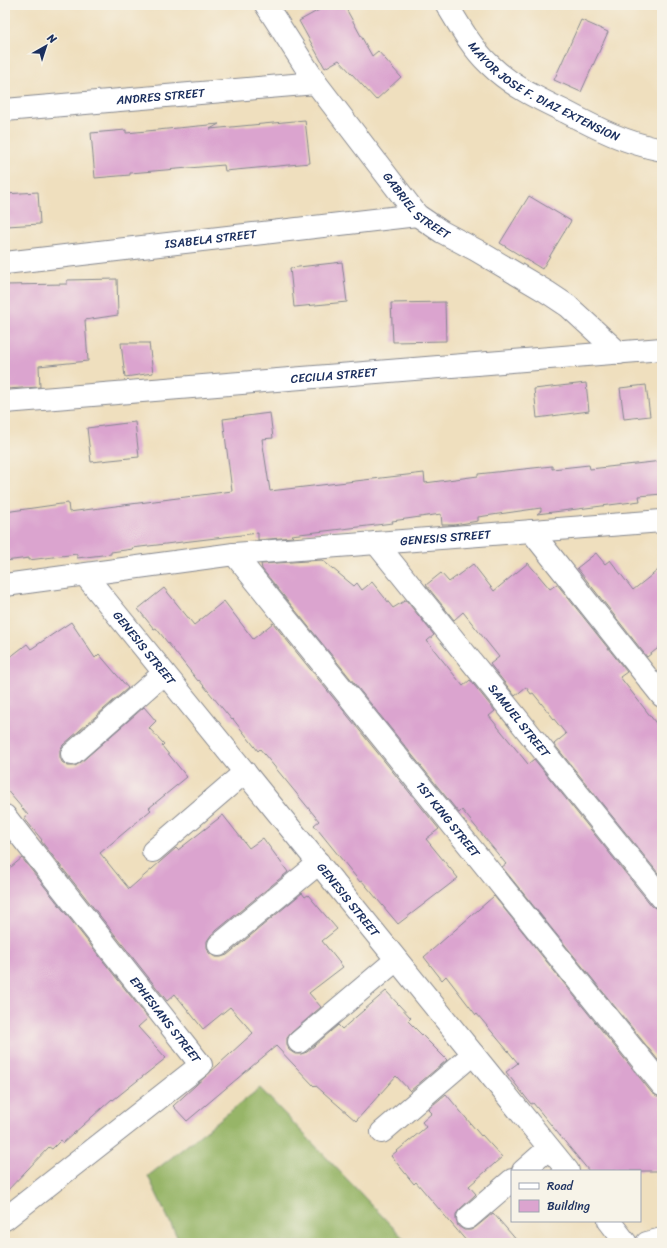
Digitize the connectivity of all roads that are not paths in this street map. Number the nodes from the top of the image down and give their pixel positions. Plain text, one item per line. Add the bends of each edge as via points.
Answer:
1 (266, 5) edge
2 (447, 5) edge
3 (316, 83) junction
4 (5, 110) edge
5 (662, 150) edge
6 (417, 215) junction
7 (5, 263) edge
8 (662, 349) edge
9 (618, 353) junction
10 (5, 402) edge
11 (662, 521) edge
12 (530, 531) junction
13 (376, 543) junction
14 (234, 554) junction
15 (85, 575) junction
16 (5, 585) edge
17 (164, 673) junction
18 (662, 696) edge
19 (72, 754) dead end
20 (245, 772) junction
21 (5, 816) edge
22 (153, 851) dead end
23 (319, 863) junction
24 (662, 898) edge
25 (219, 945) dead end
26 (396, 960) junction
27 (299, 1042) dead end
28 (473, 1054) junction
29 (662, 1085) edge
30 (382, 1132) dead end
31 (549, 1148) junction
32 (524, 1170) edge
33 (567, 1170) edge
34 (511, 1181) edge
35 (468, 1218) dead end
36 (5, 1219) edge
37 (609, 1222) edge
38 (662, 1239) edge
39 (626, 1243) edge
40 (647, 1243) edge

1 - 3 street, GABRIEL STREET
2 - 5 street, MAYOR JOSE F. DIAZ EXTENSION via 488,64 509,81 540,100 615,137
3 - 4 street, ANDRES STREET
3 - 6 street, GABRIEL STREET
6 - 7 street, ISABELA STREET
6 - 9 street, GABRIEL STREET via 568,306
8 - 9 street, CECILIA STREET
9 - 10 street, CECILIA STREET
11 - 12 street, GENESIS STREET
12 - 13 street, GENESIS STREET
12 - 18 street
13 - 14 street, GENESIS STREET
13 - 24 street, SAMUEL STREET
14 - 15 street, GENESIS STREET
14 - 29 street, 1ST KING STREET
15 - 16 street
15 - 17 street, GENESIS STREET
17 - 19 street
17 - 20 street, GENESIS STREET
20 - 22 street
20 - 23 street, GENESIS STREET
21 - 36 street, EPHESIANS STREET via 201,1065
23 - 25 street
23 - 26 street, GENESIS STREET
26 - 27 street
26 - 28 street, GENESIS STREET
28 - 30 street
28 - 31 street, GENESIS STREET
31 - 32 street
31 - 33 street, GENESIS STREET
34 - 35 street
37 - 39 street
38 - 40 street

